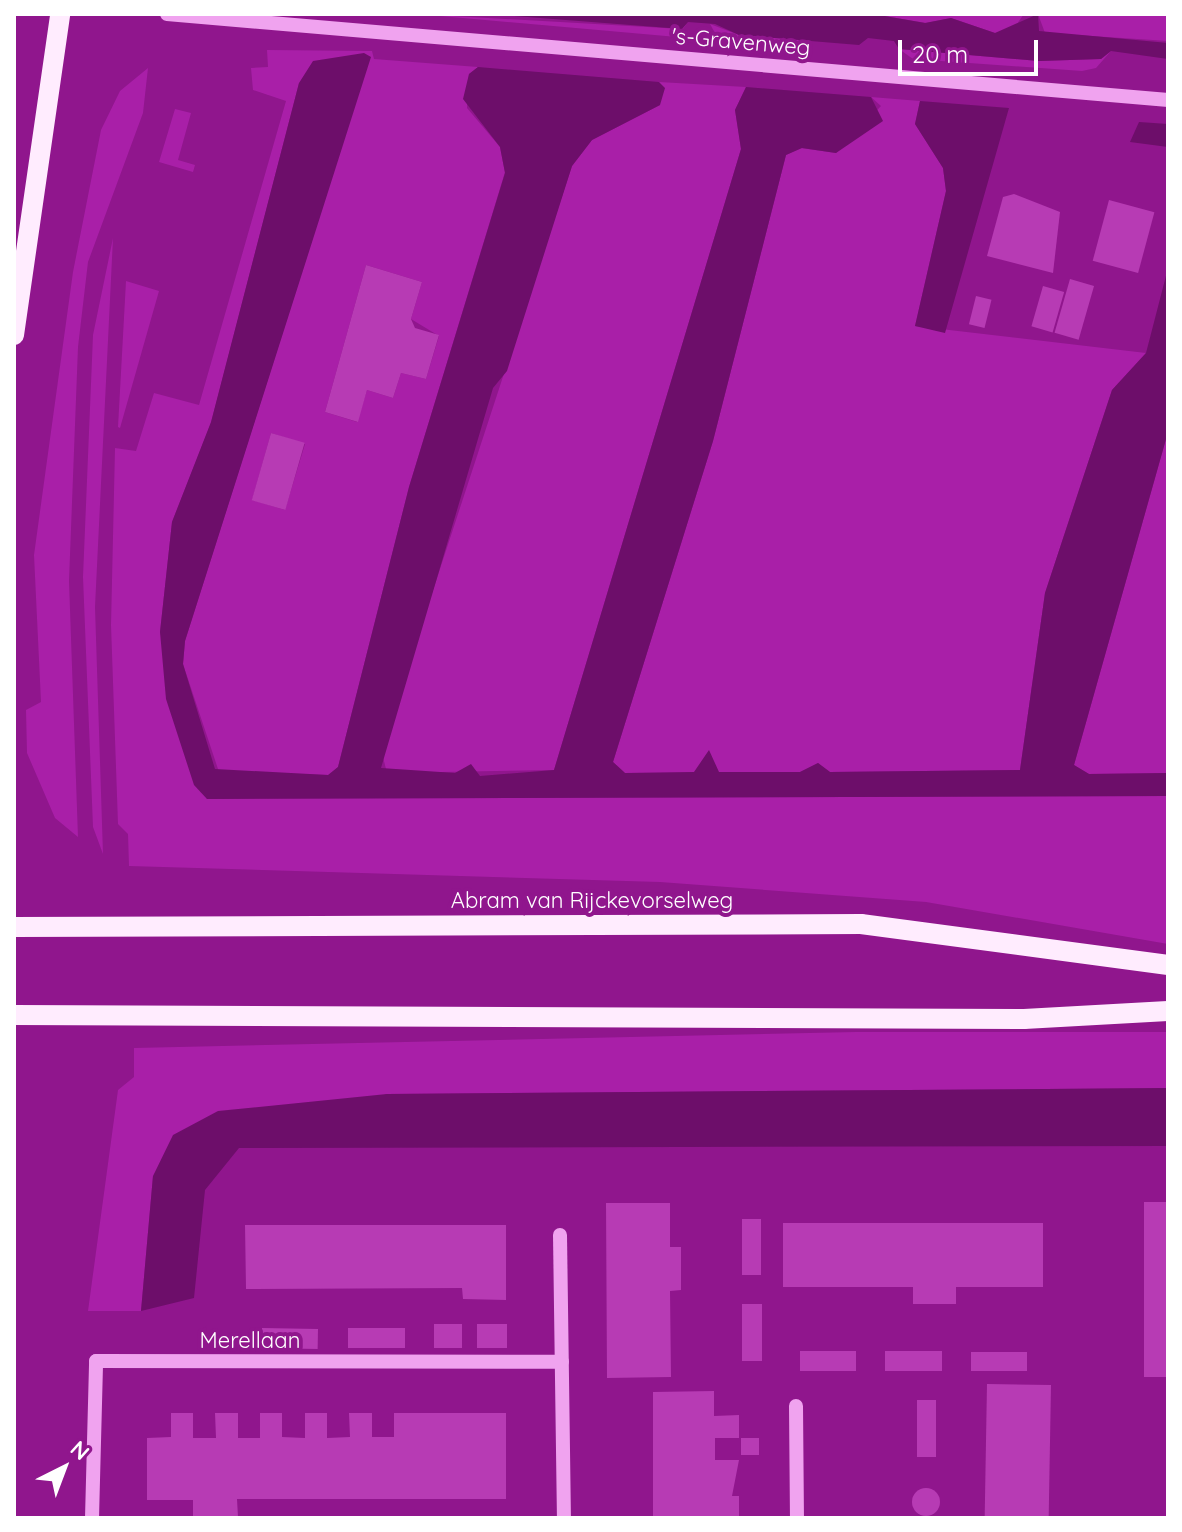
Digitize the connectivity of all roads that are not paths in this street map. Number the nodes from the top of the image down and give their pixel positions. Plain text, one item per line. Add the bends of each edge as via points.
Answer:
1 (60, 14) edge
2 (167, 14) edge
3 (1168, 100) edge
4 (14, 335) edge
5 (14, 927) edge
6 (1168, 965) edge
7 (1168, 1011) edge
8 (14, 1015) edge
9 (560, 1235) dead end
10 (562, 1362) junction
11 (796, 1406) dead end
12 (92, 1518) edge
13 (564, 1518) edge
14 (797, 1518) edge

1 - 4 main road
2 - 3 street, 's-Gravenweg
5 - 6 main road, Abram van Rijckevorselweg via 861,924
7 - 8 main road via 1024,1019
9 - 10 street
10 - 12 street, Merellaan via 96,1361
10 - 13 street
11 - 14 street

